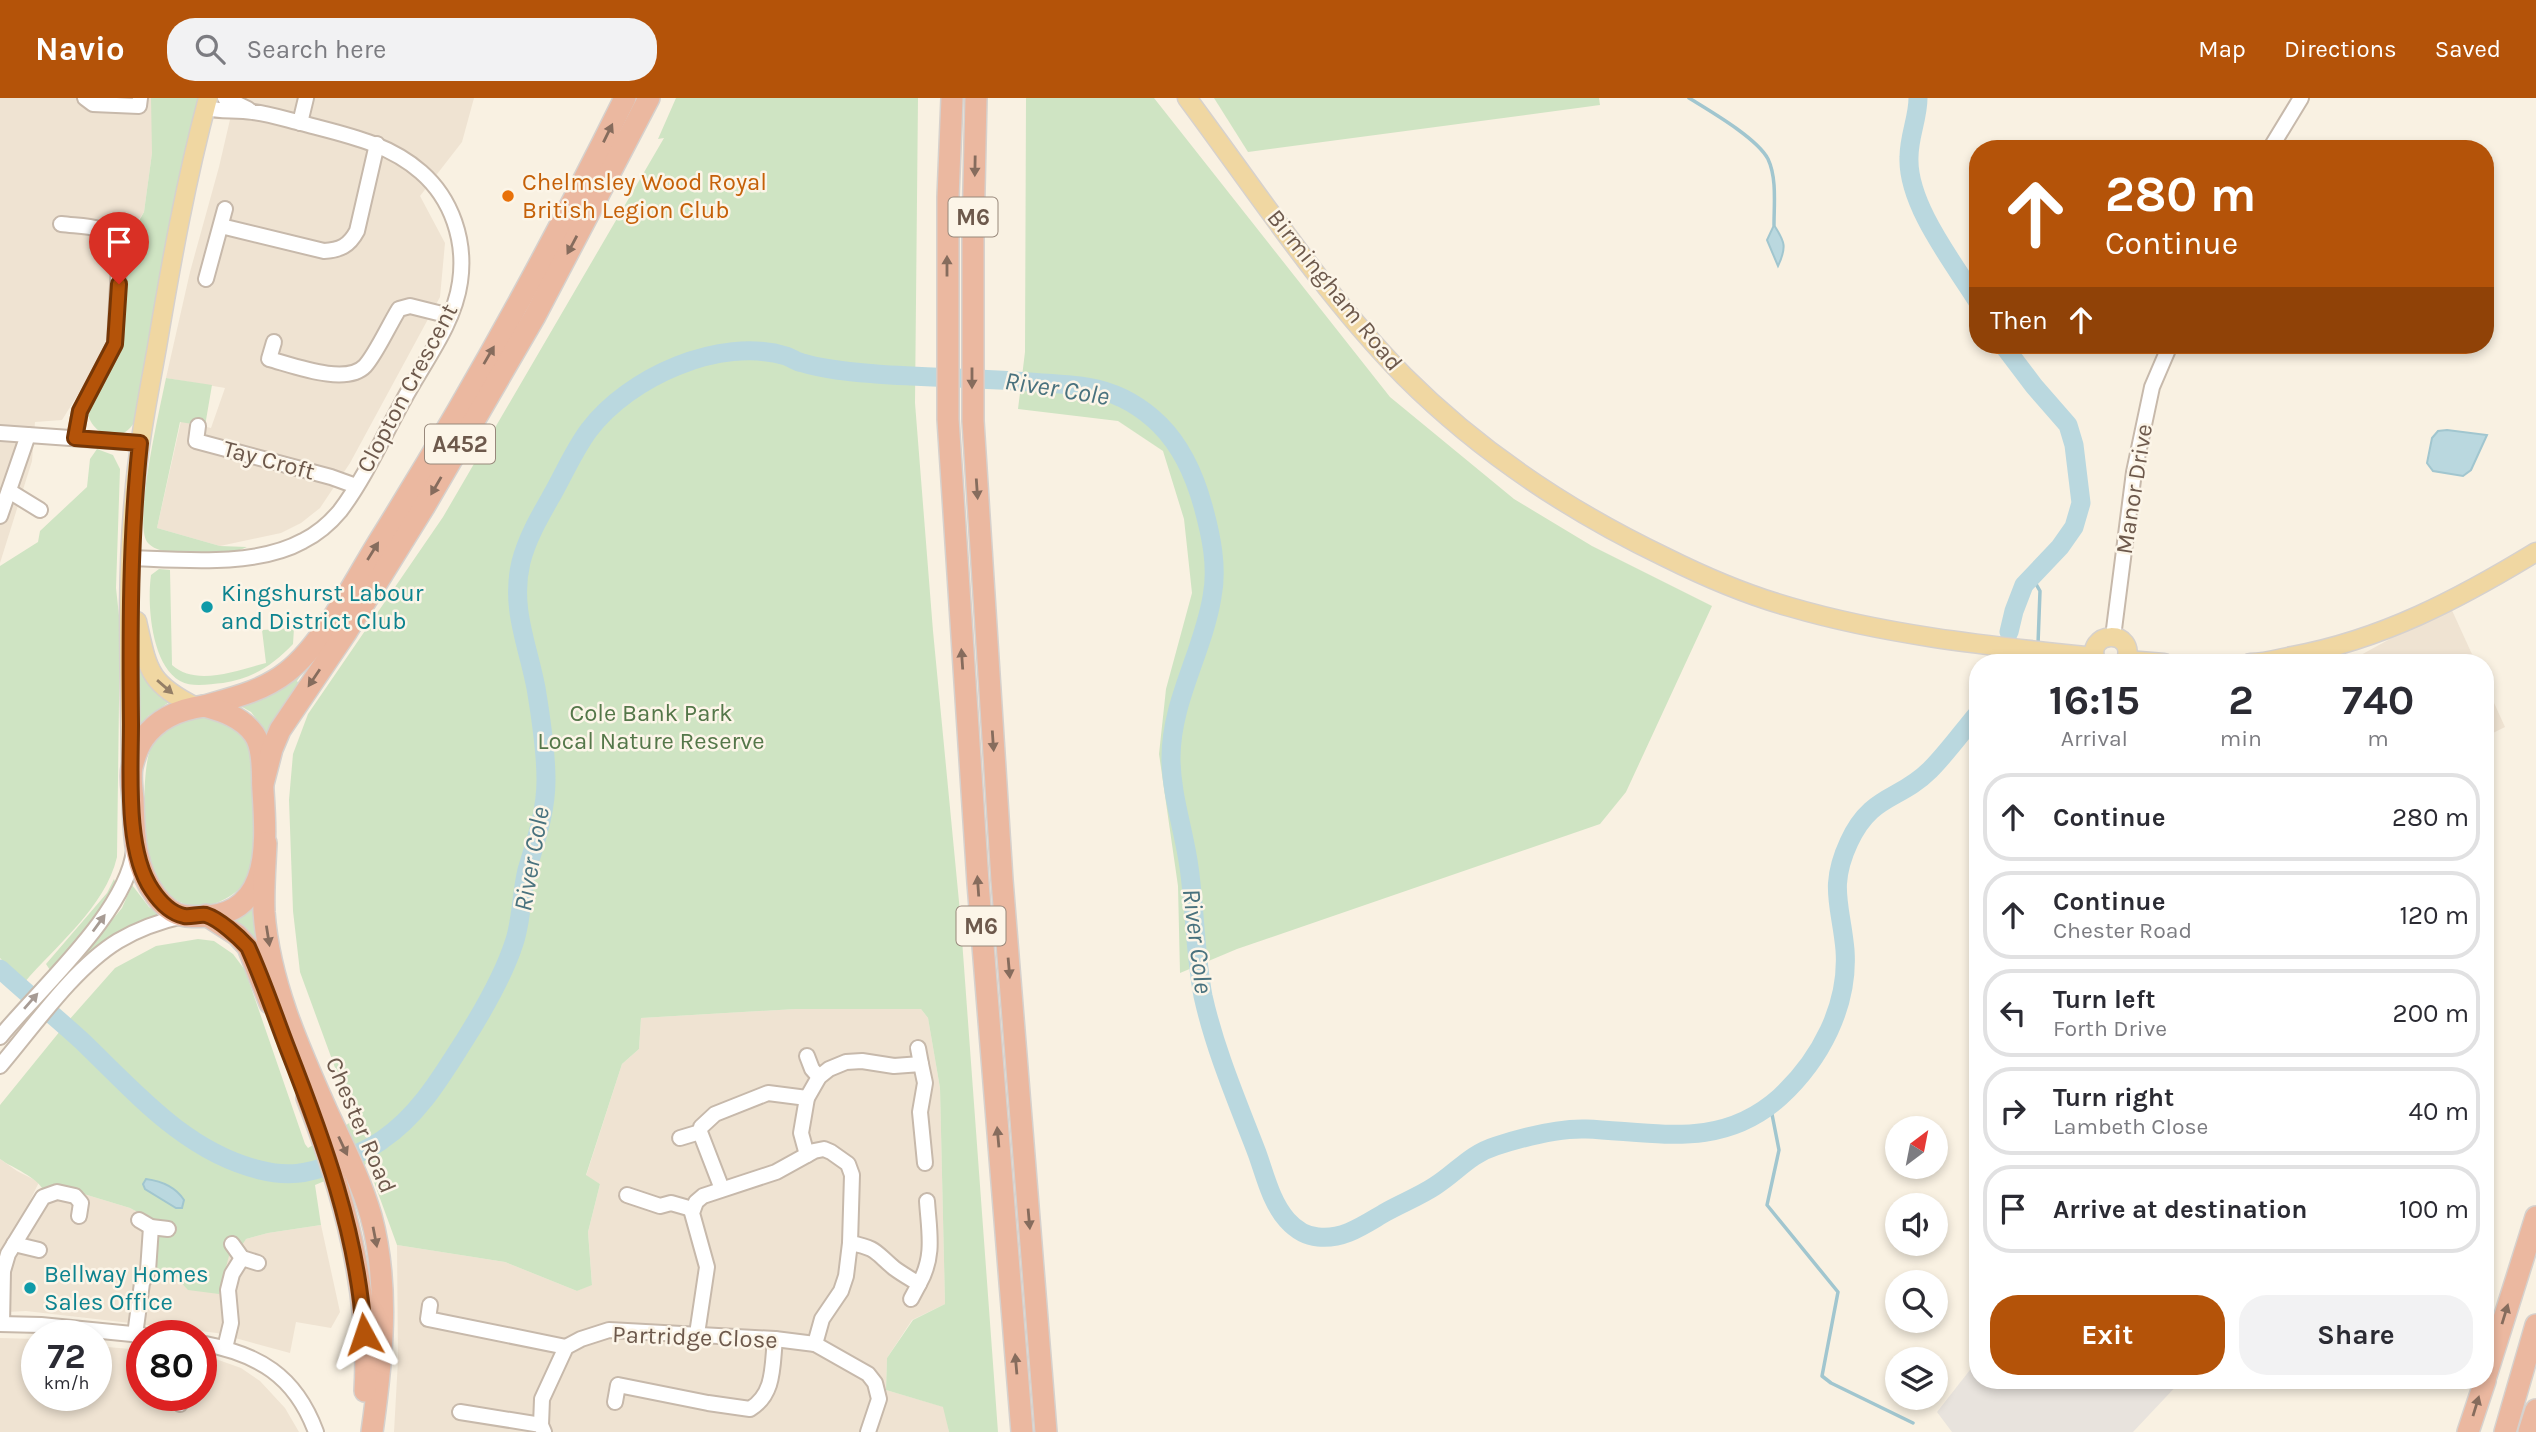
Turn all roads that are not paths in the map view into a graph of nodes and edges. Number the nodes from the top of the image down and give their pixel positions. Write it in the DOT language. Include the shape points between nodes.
graph roads {
  1 [pos="85,98"];
  2 [pos="140,98"];
  3 [pos="225,98"];
  4 [pos="306,98"];
  5 [pos="625,98"];
  6 [pos="649,98"];
  7 [pos="952,98"];
  8 [pos="976,98"];
  9 [pos="1187,98"];
  10 [pos="2301,98"];
  11 [pos="207,103"];
  12 [pos="252,111"];
  13 [pos="300,123"];
  14 [pos="2275,140"];
  15 [pos="377,145"];
  16 [pos="225,209"];
  17 [pos="61,224"];
  18 [pos="221,226"];
  19 [pos="206,279"];
  20 [pos="450,316"];
  21 [pos="274,342"];
  22 [pos="2166,354"];
  23 [pos="198,426"];
  24 [pos="0,433"];
  25 [pos="28,435"];
  26 [pos="75,438"];
  27 [pos="140,443"];
  28 [pos="356,486"];
  29 [pos="9,491"];
  30 [pos="40,510"];
  31 [pos="0,516"];
  32 [pos="2536,552"];
  33 [pos="131,558"];
  34 [pos="129,585"];
  35 [pos="2112,637"];
  36 [pos="2059,654"];
  37 [pos="2096,654"];
  38 [pos="2126,654"];
  39 [pos="2303,654"];
  40 [pos="200,706"];
  41 [pos="131,768"];
  42 [pos="263,784"];
  43 [pos="134,842"];
  44 [pos="266,844"];
  45 [pos="206,915"];
  46 [pos="183,916"];
  47 [pos="3,1032"];
  48 [pos="918,1048"];
  49 [pos="807,1056"];
  50 [pos="920,1064"];
  51 [pos="0,1066"];
  52 [pos="819,1077"];
  53 [pos="807,1098"];
  54 [pos="324,1122"];
  55 [pos="700,1132"];
  56 [pos="680,1138"];
  57 [pos="807,1155"];
  58 [pos="925,1163"];
  59 [pos="722,1189"];
  60 [pos="627,1195"];
  61 [pos="927,1201"];
  62 [pos="692,1209"];
  63 [pos="79,1216"];
  64 [pos="2536,1217"];
  65 [pos="168,1229"];
  66 [pos="850,1243"];
  67 [pos="232,1244"];
  68 [pos="7,1249"];
  69 [pos="39,1251"];
  70 [pos="242,1258"];
  71 [pos="258,1263"];
  72 [pos="919,1284"];
  73 [pos="911,1299"];
  74 [pos="430,1305"];
  75 [pos="139,1320"];
  76 [pos="1,1324"];
  77 [pos="2536,1325"];
  78 [pos="126,1334"];
  79 [pos="697,1334"];
  80 [pos="775,1339"];
  81 [pos="815,1343"];
  82 [pos="217,1346"];
  83 [pos="225,1348"];
  84 [pos="566,1348"];
  85 [pos="2494,1351"];
  86 [pos="2482,1389"];
  87 [pos="615,1402"];
  88 [pos="2536,1409"];
  89 [pos="460,1412"];
  90 [pos="542,1428"];
  91 [pos="316,1432"];
  92 [pos="361,1432"];
  93 [pos="372,1432"];
  94 [pos="868,1432"];
  95 [pos="1022,1432"];
  96 [pos="1046,1432"];
  97 [pos="2468,1432"];
  98 [pos="2505,1432"];
  99 [pos="2529,1432"];
  1 -- 2 [label="street" via="93,104 139,106"];
  3 -- 12 [label="street, Clopton Crescent"];
  4 -- 13 [label="street"];
  40 -- 5 [label="highway, A452, one-way" via="266,686 307,652 328,623 519,304"];
  6 -- 42 [label="highway, A452, one-way" via="535,316 431,495 280,730"];
  95 -- 7 [label="highway, M6, one-way" via="978,883 948,419"];
  8 -- 96 [label="highway, M6, one-way" via="973,421 1002,880"];
  9 -- 36 [label="main road, Birmingham Road" via="1328,288 1405,376 1450,419 1577,511 1743,592 1790,607 1871,627"];
  10 -- 14 [label="street"];
  11 -- 12 [label="street, Clopton Crescent"];
  11 -- 27 [label="main road" via="183,204"];
  12 -- 13 [label="street, Clopton Crescent"];
  13 -- 15 [label="street, Clopton Crescent"];
  15 -- 18 [label="street" via="357,231 345,246 324,251"];
  15 -- 20 [label="street, Clopton Crescent" via="422,173 456,221 460,283"];
  16 -- 18 [label="street"];
  17 -- 26 [label="street" via="111,233 120,245 115,344 80,411"];
  18 -- 19 [label="street"];
  20 -- 21 [label="street" via="410,306 399,309 364,368 348,375 269,359"];
  20 -- 28 [label="street, Clopton Crescent"];
  22 -- 35 [label="street, Manor Drive" via="2152,387 2134,472"];
  23 -- 28 [label="street, Tay Croft" via="196,441"];
  24 -- 25 [label="street"];
  25 -- 26 [label="street"];
  25 -- 29 [label="street"];
  26 -- 27 [label="street"];
  27 -- 33 [label="main road"];
  28 -- 33 [label="street, Clopton Crescent" via="330,522 285,549 238,558"];
  29 -- 30 [label="street"];
  29 -- 31 [label="street"];
  32 -- 39 [label="main road" via="2482,585 2379,634"];
  33 -- 34 [label="main road"];
  34 -- 40 [label="main road, one-way" via="150,672 173,695"];
  34 -- 41 [label="main road"];
  35 -- 37 [label="main road" via="2098,643"];
  35 -- 38 [label="main road" via="2123,641"];
  40 -- 41 [label="highway, A452" via="174,713 157,725 144,738"];
  40 -- 42 [label="highway, A452" via="236,718 256,737"];
  41 -- 43 [label="highway, A452"];
  42 -- 44 [label="highway, A452"];
  43 -- 46 [label="highway, A452" via="144,878 164,906"];
  47 -- 43 [label="street, one-way" via="100,923 132,864"];
  44 -- 45 [label="highway, A452" via="258,878 246,900 223,913"];
  44 -- 54 [label="highway, Chester Road / A452, one-way" via="265,915 276,982"];
  45 -- 46 [label="highway, A452"];
  45 -- 54 [label="highway, Chester Road / A452" via="248,947"];
  46 -- 51 [label="street" via="164,920 97,955"];
  48 -- 50 [label="street"];
  49 -- 52 [label="street"];
  50 -- 52 [label="street" via="846,1062"];
  50 -- 58 [label="street" via="925,1083 920,1112"];
  52 -- 53 [label="street"];
  53 -- 55 [label="street" via="768,1093 715,1114"];
  53 -- 57 [label="street" via="801,1133"];
  54 -- 92 [label="highway, Chester Road / A452" via="355,1252 363,1315 366,1373"];
  54 -- 93 [label="highway, Chester Road / A452, one-way" via="356,1172 375,1234 382,1289"];
  55 -- 56 [label="street"];
  55 -- 59 [label="street"];
  57 -- 59 [label="street" via="776,1172"];
  57 -- 66 [label="street" via="824,1149 849,1164"];
  59 -- 62 [label="street" via="704,1196"];
  60 -- 62 [label="street" via="660,1206 671,1203"];
  61 -- 72 [label="street" via="929,1267"];
  62 -- 79 [label="street" via="707,1267"];
  63 -- 68 [label="street" via="81,1203 75,1196 57,1192 43,1197"];
  85 -- 64 [label="highway, one-way"];
  65 -- 75 [label="street" via="145,1224 148,1271 142,1283"];
  66 -- 72 [label="street" via="877,1251"];
  66 -- 81 [label="street" via="841,1291 822,1318"];
  67 -- 70 [label="street"];
  68 -- 69 [label="street"];
  68 -- 76 [label="street"];
  70 -- 71 [label="street"];
  70 -- 83 [label="street" via="228,1290 231,1323"];
  72 -- 73 [label="street"];
  74 -- 84 [label="street" via="428,1319"];
  76 -- 78 [label="street"];
  77 -- 98 [label="highway"];
  79 -- 80 [label="street, Partridge Close"];
  79 -- 84 [label="street, Partridge Close" via="609,1330"];
  80 -- 81 [label="street, Partridge Close"];
  80 -- 87 [label="street" via="769,1391 750,1409 618,1385"];
  81 -- 94 [label="street, Partridge Close" via="868,1374 875,1383 879,1399"];
  82 -- 83 [label="street"];
  83 -- 91 [label="street" via="264,1363 279,1375 302,1402"];
  84 -- 90 [label="street" via="542,1399"];
  97 -- 86 [label="highway, one-way"];
  88 -- 99 [label="highway"];
  89 -- 90 [label="street"];
}
